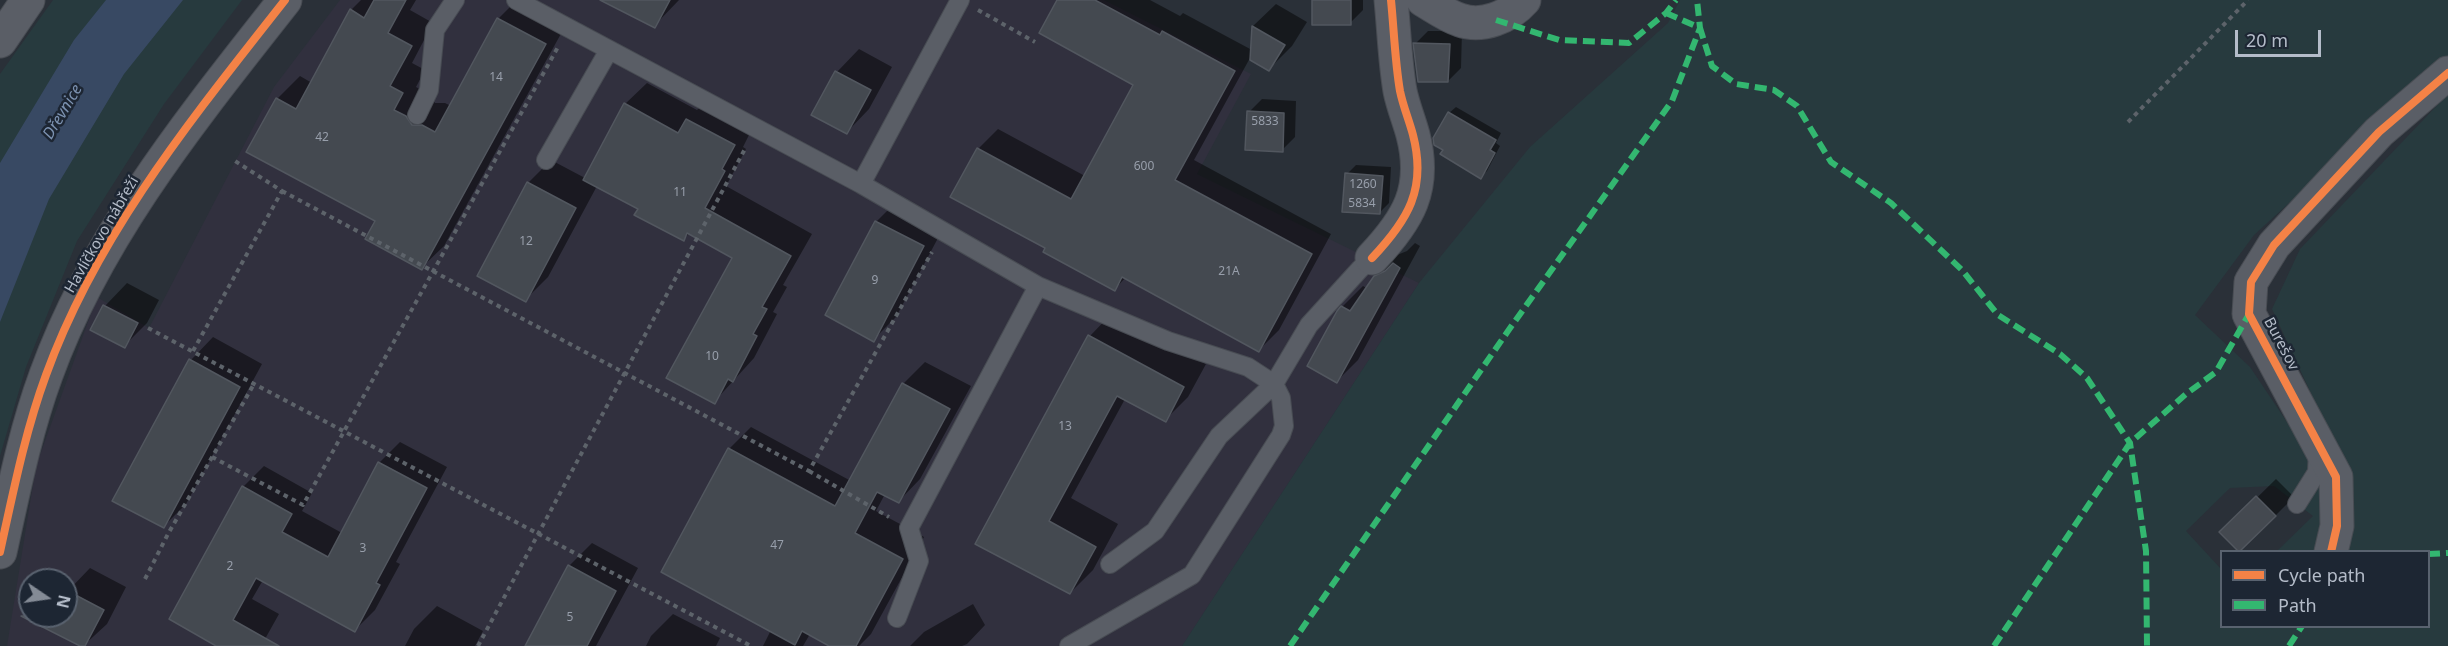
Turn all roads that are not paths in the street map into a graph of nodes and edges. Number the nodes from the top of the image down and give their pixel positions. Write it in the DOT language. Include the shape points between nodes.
graph roads {
  1 [pos="28,0"];
  2 [pos="285,0"];
  3 [pos="455,0"];
  4 [pos="516,0"];
  5 [pos="960,0"];
  6 [pos="1391,0"];
  7 [pos="1423,0"];
  8 [pos="1524,0"];
  9 [pos="0,41"];
  10 [pos="609,50"];
  11 [pos="2448,73"];
  12 [pos="417,115"];
  13 [pos="546,160"];
  14 [pos="861,184"];
  15 [pos="1372,258"];
  16 [pos="1038,286"];
  17 [pos="1274,384"];
  18 [pos="2319,444"];
  19 [pos="2297,504"];
  20 [pos="2331,550"];
  21 [pos="0,552"];
  22 [pos="1110,564"];
  23 [pos="897,618"];
  24 [pos="1070,646"];
  1 -- 9 [label="street"];
  2 -- 21 [label="street, Havlíčkovo nábřeží" via="141,190 83,289 46,375 19,465"];
  3 -- 12 [label="lane" via="435,30 429,90"];
  4 -- 10 [label="lane"];
  5 -- 14 [label="lane"];
  6 -- 15 [label="street" via="1400,90 1413,134 1417,187 1407,214"];
  7 -- 8 [label="street" via="1457,20 1478,22 1496,20"];
  10 -- 13 [label="lane"];
  10 -- 14 [label="lane"];
  11 -- 18 [label="street, Burešov" via="2379,132 2274,246 2251,282 2249,314"];
  14 -- 16 [label="lane"];
  15 -- 17 [label="lane" via="1310,325"];
  16 -- 17 [label="lane" via="1168,341 1248,367"];
  16 -- 23 [label="lane" via="909,528 919,561"];
  17 -- 22 [label="lane" via="1219,436 1155,531"];
  17 -- 24 [label="lane" via="1284,414 1281,435 1192,575"];
  18 -- 19 [label="lane" via="2317,472"];
  18 -- 20 [label="street, Burešov" via="2336,477 2337,526"];
}
